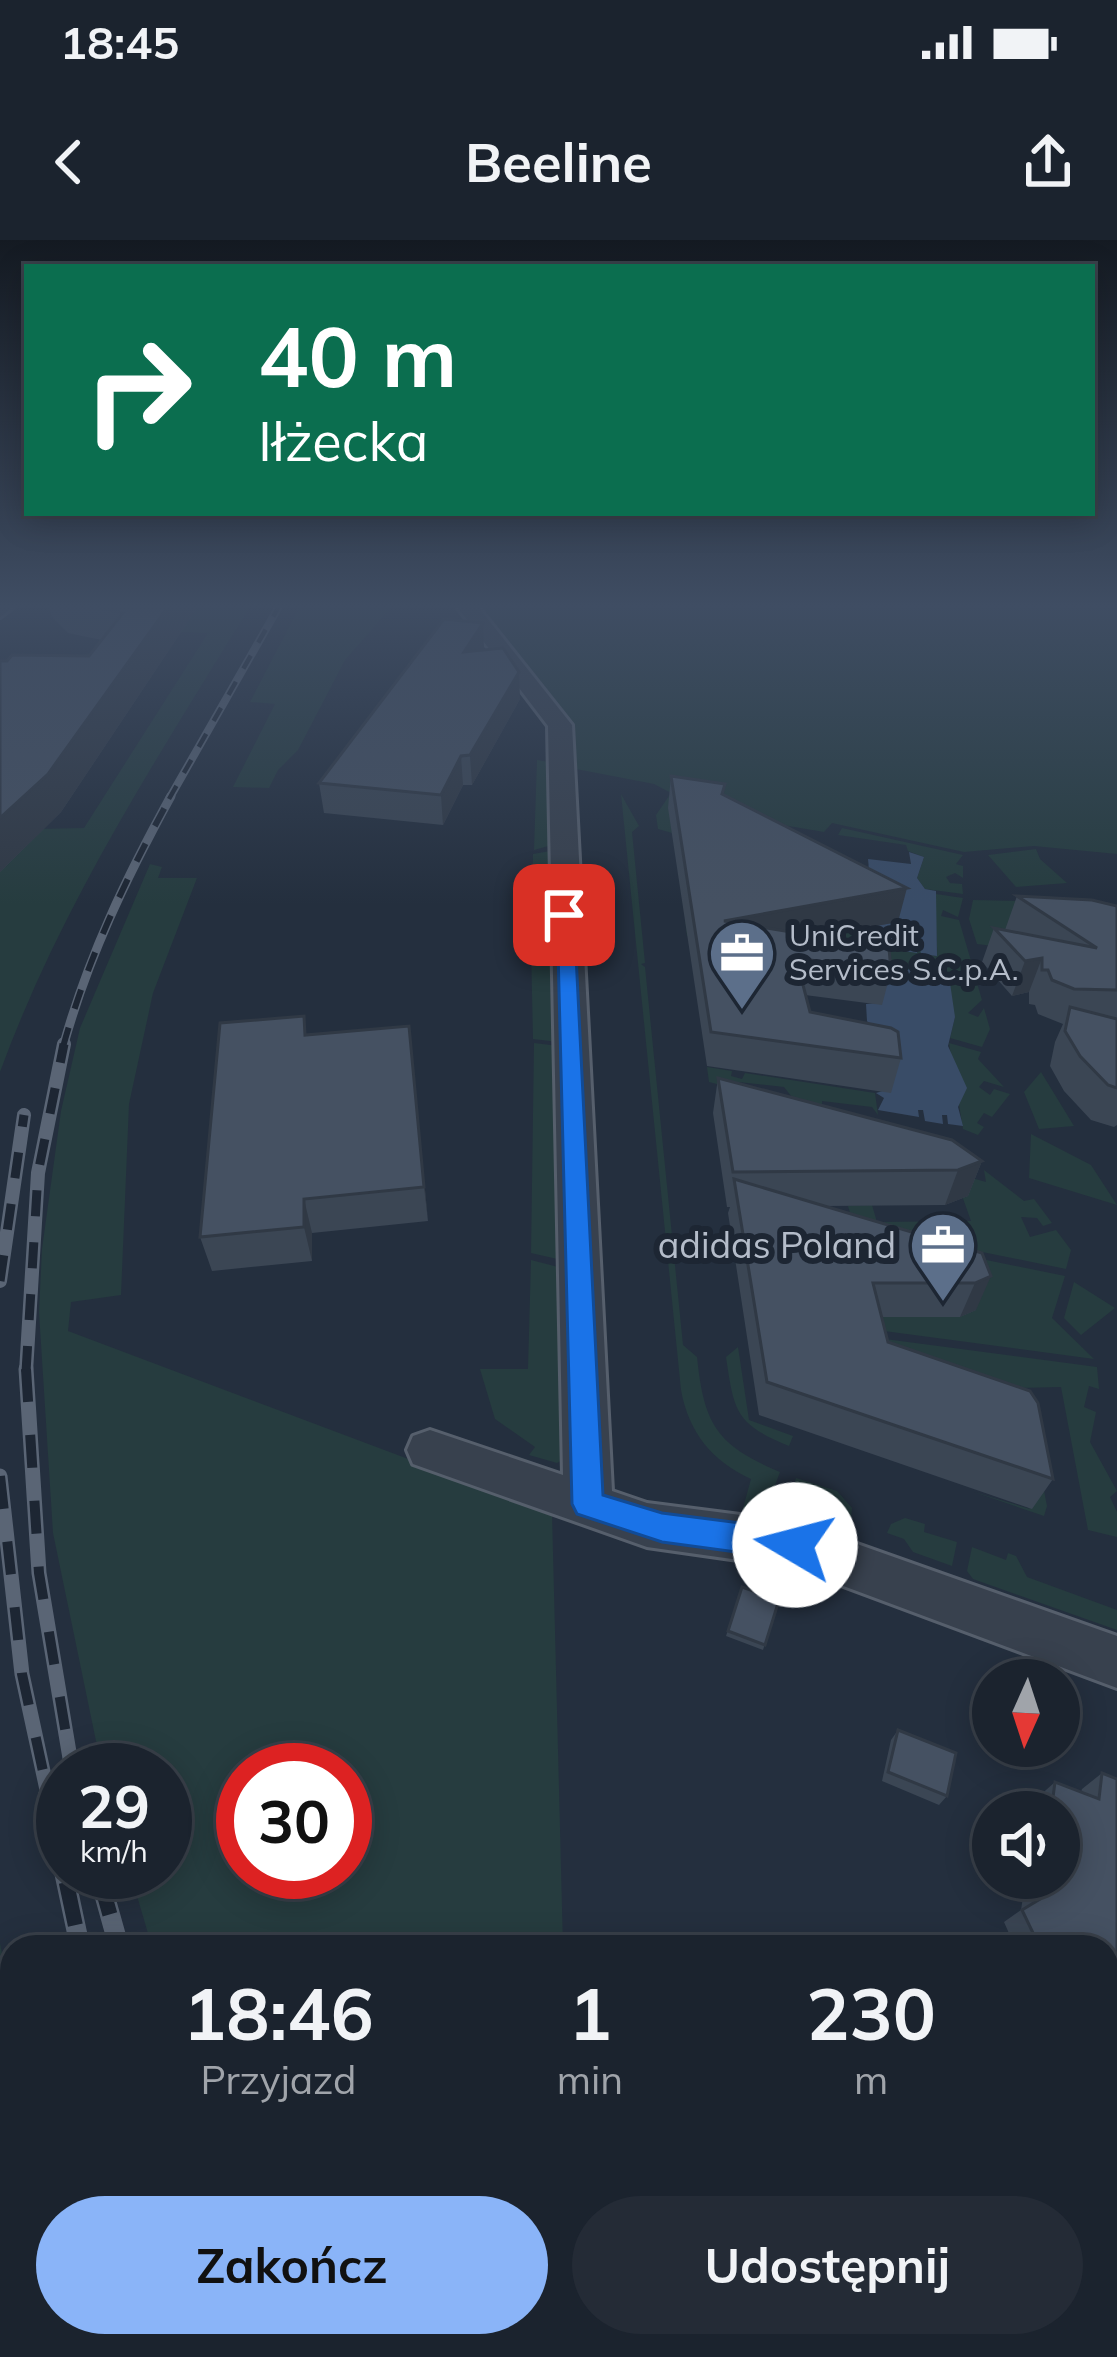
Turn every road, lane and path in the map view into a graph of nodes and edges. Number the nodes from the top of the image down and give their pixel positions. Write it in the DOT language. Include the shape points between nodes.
graph roads {
  1 [pos="546,707"];
  2 [pos="430,1450"];
  3 [pos="588,1504"];
  4 [pos="1117,1663"];
  1 -- 3 [label="street" via="560,725"];
  2 -- 3 [label="street"];
  3 -- 4 [label="street" via="662,1528 795,1545"];
}
